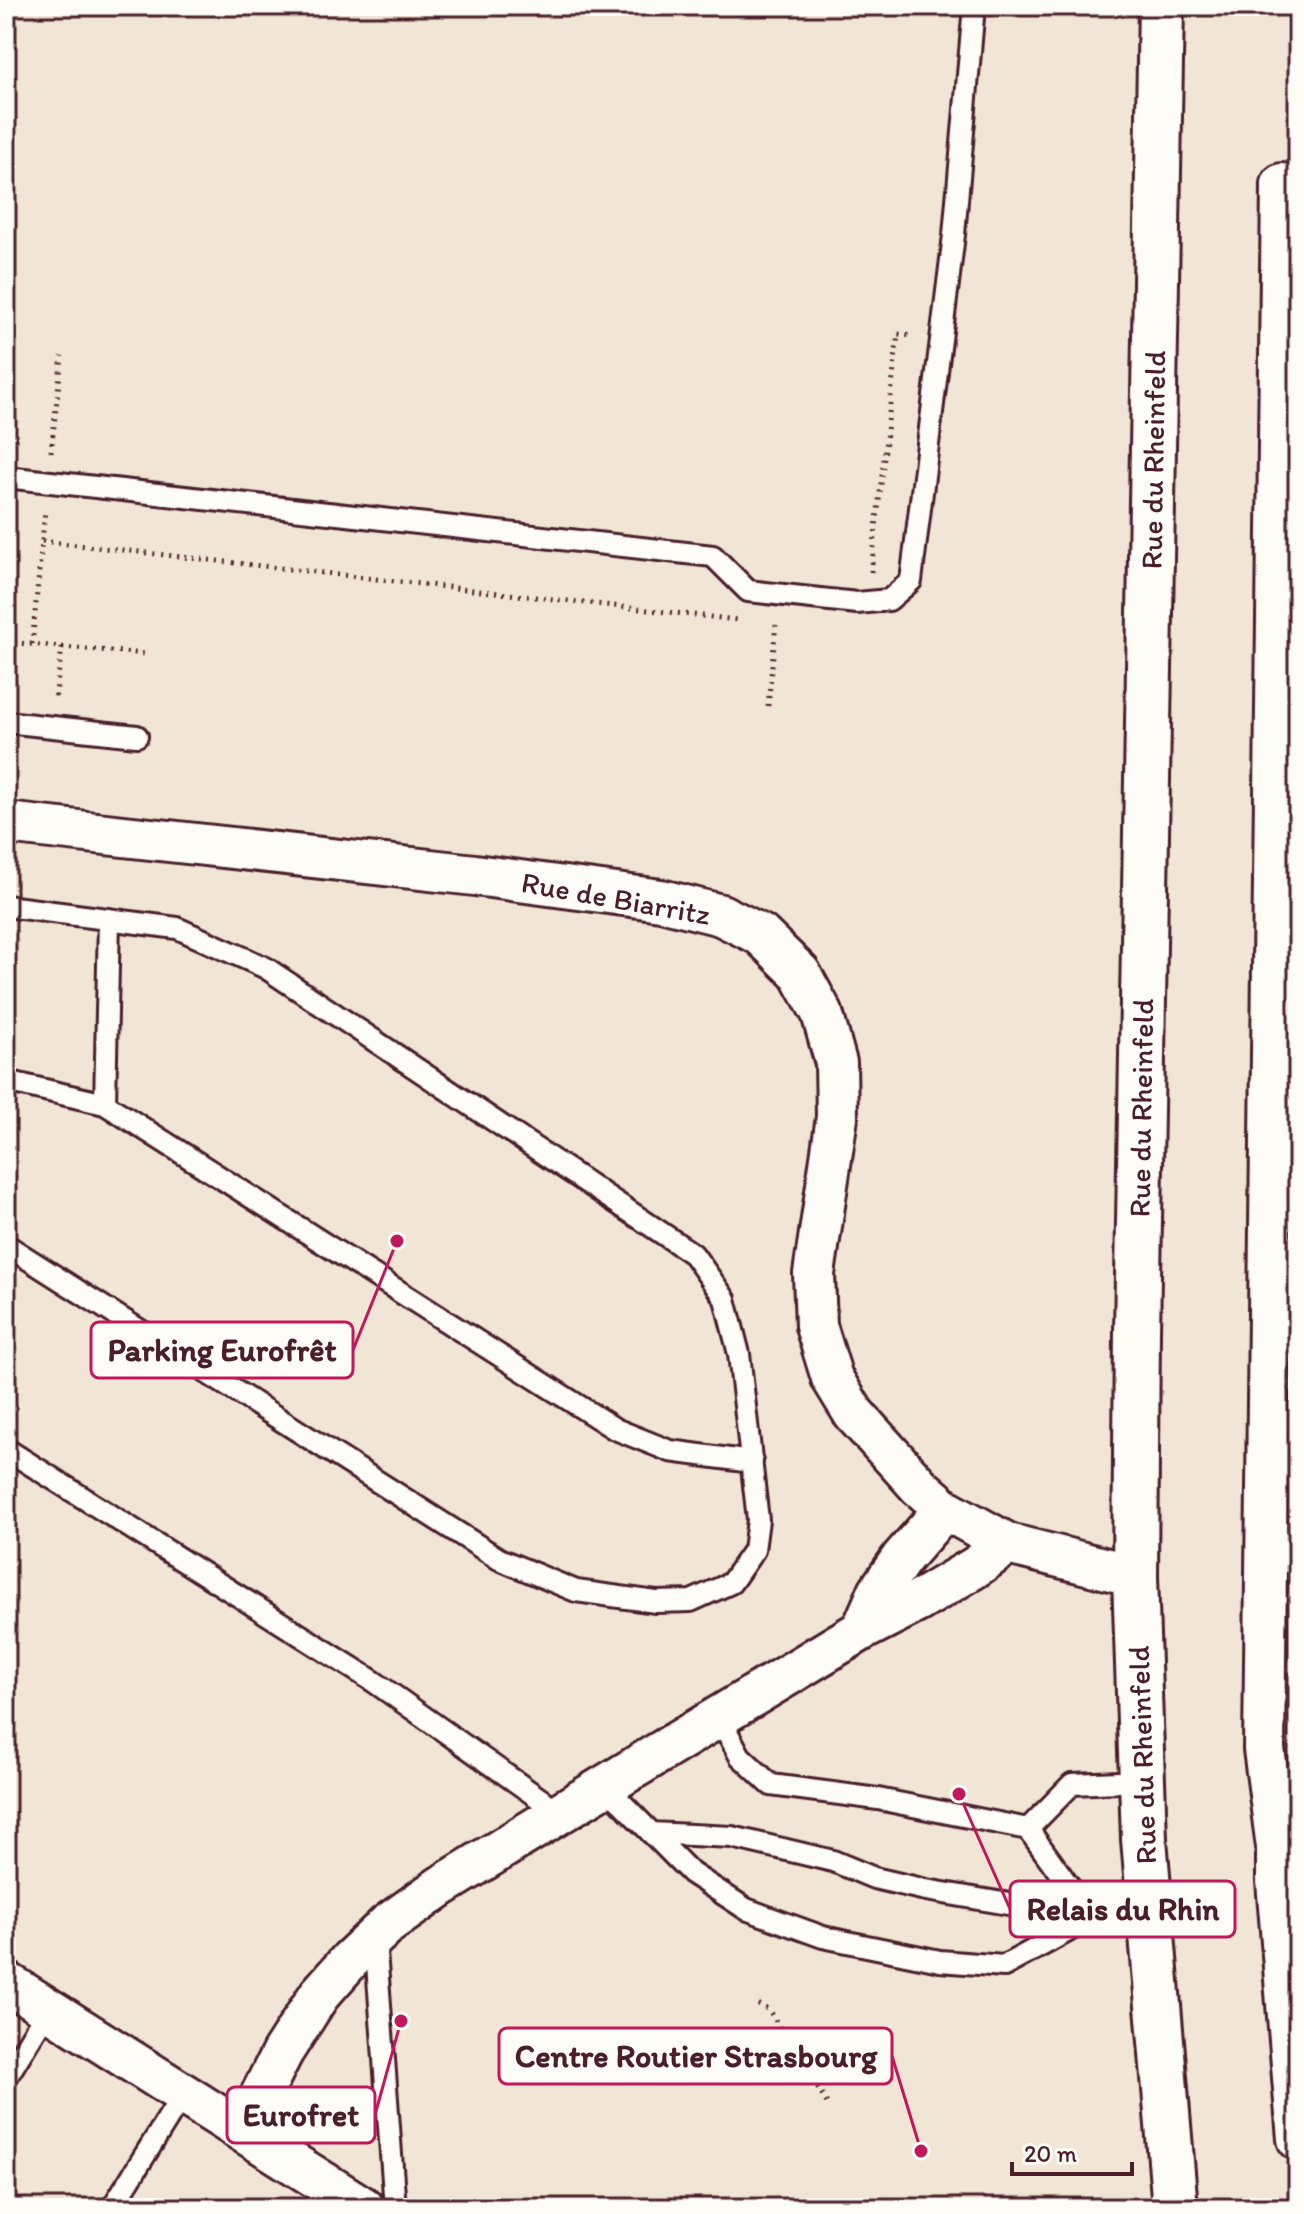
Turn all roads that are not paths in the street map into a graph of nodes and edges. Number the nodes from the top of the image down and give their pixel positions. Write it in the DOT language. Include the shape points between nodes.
graph roads {
  1 [pos="974,6"];
  2 [pos="1161,6"];
  3 [pos="1282,184"];
  4 [pos="6,477"];
  5 [pos="6,722"];
  6 [pos="137,736"];
  7 [pos="6,823"];
  8 [pos="6,906"];
  9 [pos="109,919"];
  10 [pos="6,1081"];
  11 [pos="105,1104"];
  12 [pos="6,1245"];
  13 [pos="6,1449"];
  14 [pos="752,1462"];
  15 [pos="945,1509"];
  16 [pos="1008,1544"];
  17 [pos="1135,1576"];
  18 [pos="862,1630"];
  19 [pos="719,1717"];
  20 [pos="1142,1781"];
  21 [pos="605,1786"];
  22 [pos="560,1813"];
  23 [pos="1028,1829"];
  24 [pos="651,1833"];
  25 [pos="1288,1847"];
  26 [pos="1092,1918"];
  27 [pos="1151,1921"];
  28 [pos="375,1937"];
  29 [pos="6,1982"];
  30 [pos="48,2009"];
  31 [pos="6,2078"];
  32 [pos="183,2094"];
  33 [pos="243,2131"];
  34 [pos="1298,2139"];
  35 [pos="112,2208"];
  36 [pos="364,2208"];
  37 [pos="395,2208"];
  38 [pos="1175,2208"];
  1 -- 4 [label="lane" via="954,235 911,581 889,600 857,603 748,591 713,556"];
  2 -- 17 [label="street, Rue du Rheinfeld"];
  3 -- 25 [label="street" via="1264,1749"];
  5 -- 6 [label="lane"];
  7 -- 15 [label="street, Rue de Biarritz" via="661,900 721,915 761,935 800,973 822,1013 836,1063 837,1117 814,1274 816,1326 832,1378 854,1414"];
  8 -- 9 [label="lane"];
  9 -- 11 [label="lane"];
  9 -- 14 [label="lane" via="177,928 266,968 693,1254 725,1299 739,1354"];
  10 -- 11 [label="lane"];
  11 -- 14 [label="lane" via="615,1429 670,1451"];
  12 -- 14 [label="lane" via="499,1559 576,1591 656,1602 691,1601 731,1583 754,1550 758,1520"];
  13 -- 22 [label="lane" via="373,1681"];
  15 -- 16 [label="street, Rue de Biarritz"];
  15 -- 18 [label="street" via="879,1591"];
  16 -- 17 [label="street, Rue de Biarritz"];
  16 -- 18 [label="street"];
  17 -- 20 [label="street, Rue du Rheinfeld"];
  18 -- 19 [label="street"];
  19 -- 21 [label="street"];
  19 -- 23 [label="lane" via="740,1756 771,1785 878,1799"];
  20 -- 23 [label="lane" via="1072,1784"];
  20 -- 27 [label="street, Rue du Rheinfeld"];
  21 -- 22 [label="street"];
  21 -- 24 [label="lane"];
  22 -- 28 [label="street" via="440,1887"];
  23 -- 26 [label="lane"];
  24 -- 26 [label="lane" via="732,1837 926,1890"];
  24 -- 26 [label="lane" via="691,1873 746,1909 823,1937 940,1961 1004,1966"];
  25 -- 34 [label="street" via="1277,1881"];
  26 -- 27 [label="lane"];
  27 -- 38 [label="street, Rue du Rheinfeld"];
  28 -- 33 [label="street" via="319,1995 282,2053"];
  28 -- 37 [label="lane"];
  29 -- 30 [label="street"];
  30 -- 31 [label="lane"];
  30 -- 32 [label="street"];
  32 -- 33 [label="street"];
  32 -- 35 [label="lane"];
  33 -- 36 [label="street"];
}
